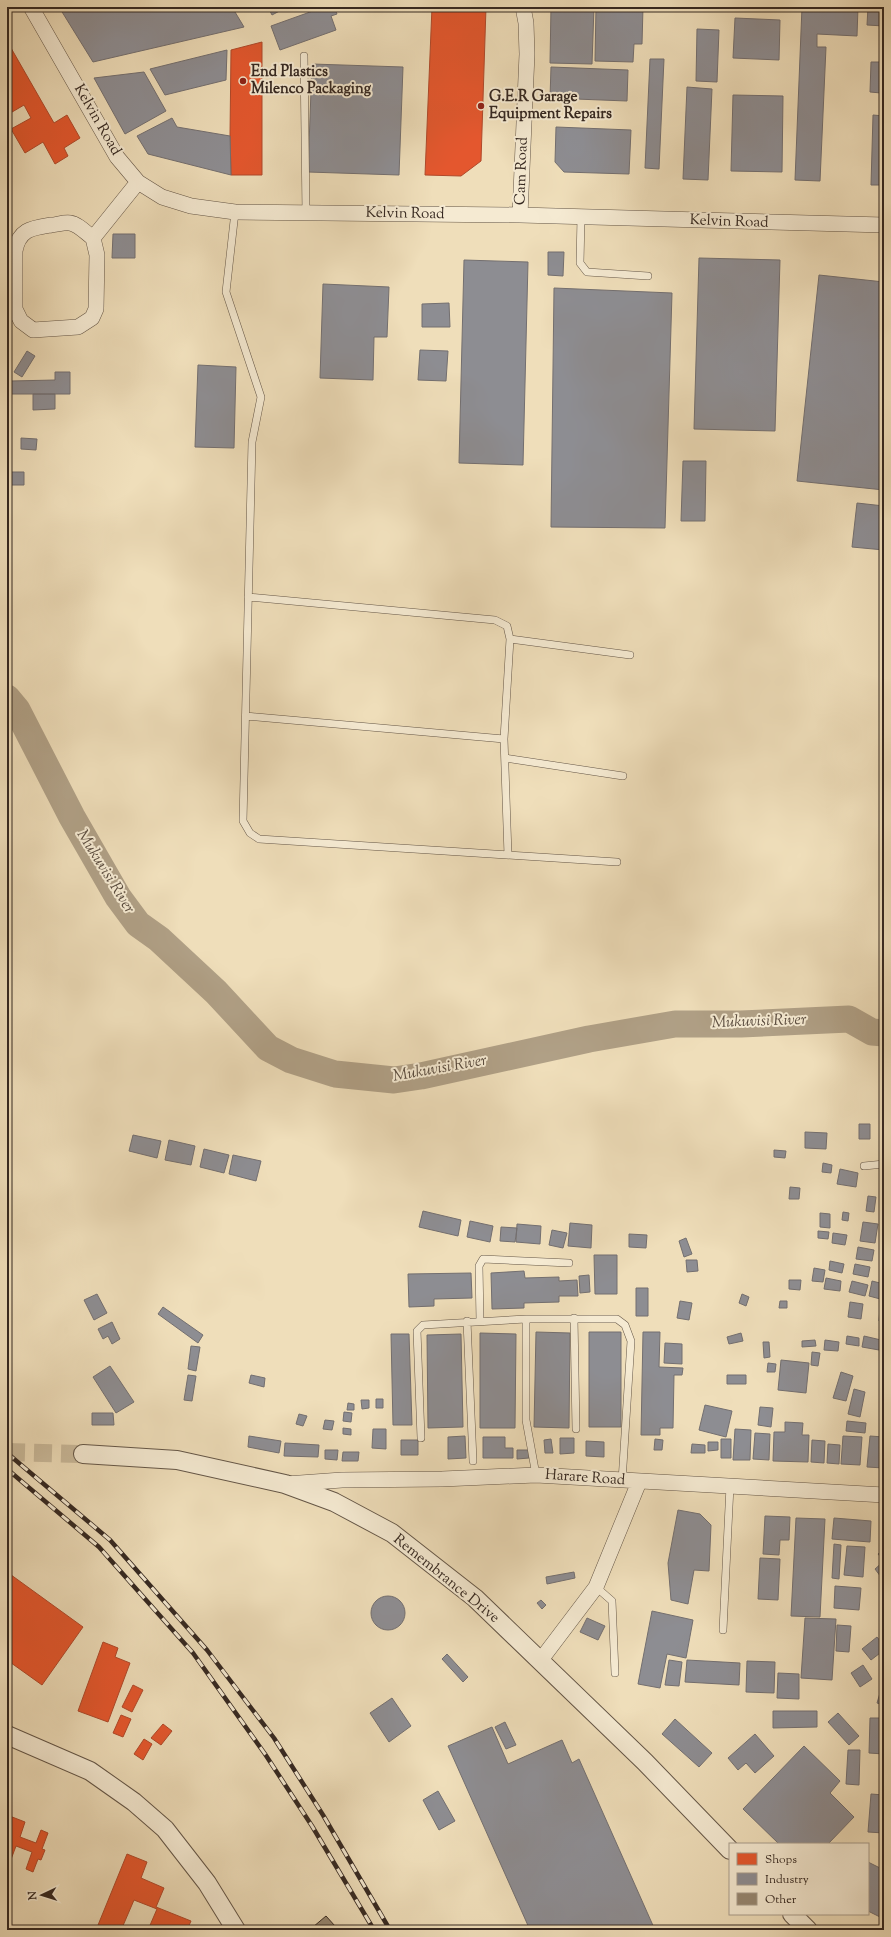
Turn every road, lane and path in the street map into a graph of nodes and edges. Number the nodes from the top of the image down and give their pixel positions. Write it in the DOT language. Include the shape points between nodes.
graph roads {
  1 [pos="31,7"];
  2 [pos="523,7"];
  3 [pos="304,56"];
  4 [pos="138,182"];
  5 [pos="235,212"];
  6 [pos="306,213"];
  7 [pos="520,215"];
  8 [pos="581,217"];
  9 [pos="884,226"];
  10 [pos="93,238"];
  11 [pos="648,276"];
  12 [pos="248,597"];
  13 [pos="510,639"];
  14 [pos="630,655"];
  15 [pos="246,716"];
  16 [pos="504,740"];
  17 [pos="505,758"];
  18 [pos="623,776"];
  19 [pos="508,855"];
  20 [pos="617,862"];
  21 [pos="884,1164"];
  22 [pos="864,1166"];
  23 [pos="569,1263"];
  24 [pos="574,1318"];
  25 [pos="526,1319"];
  26 [pos="480,1321"];
  27 [pos="467,1322"];
  28 [pos="576,1429"];
  29 [pos="421,1438"];
  30 [pos="83,1454"];
  31 [pos="473,1461"];
  32 [pos="536,1475"];
  33 [pos="622,1481"];
  34 [pos="639,1482"];
  35 [pos="285,1484"];
  36 [pos="730,1486"];
  37 [pos="884,1495"];
  38 [pos="596,1587"];
  39 [pos="723,1630"];
  40 [pos="540,1661"];
  41 [pos="615,1673"];
  42 [pos="7,1735"];
  43 [pos="729,1849"];
  44 [pos="793,1915"];
  45 [pos="236,1930"];
  46 [pos="808,1930"];
  1 -- 4 [label="street, Kelvin Road" via="117,157"];
  2 -- 7 [label="street, Cam Road" via="527,54"];
  3 -- 6 [label="lane"];
  4 -- 5 [label="street, Kelvin Road" via="162,197 191,206"];
  4 -- 10 [label="street"];
  5 -- 6 [label="street, Kelvin Road"];
  5 -- 12 [label="lane" via="226,292 262,397 252,442"];
  6 -- 7 [label="street, Kelvin Road"];
  7 -- 8 [label="street, Kelvin Road"];
  8 -- 9 [label="street, Kelvin Road"];
  8 -- 11 [label="lane" via="580,263 587,272"];
  10 -- 10 [label="street" via="70,223 29,229 21,236 14,251 15,309 26,326 33,330 78,327 92,318 96,309 97,255"];
  12 -- 13 [label="lane" via="496,620 507,626"];
  12 -- 15 [label="lane"];
  13 -- 14 [label="lane"];
  13 -- 16 [label="lane"];
  15 -- 16 [label="lane"];
  15 -- 19 [label="lane" via="243,821 250,833 260,839"];
  16 -- 17 [label="lane"];
  17 -- 18 [label="lane"];
  17 -- 19 [label="lane"];
  19 -- 20 [label="lane"];
  21 -- 22 [label="lane"];
  23 -- 26 [label="lane" via="483,1259 479,1266"];
  24 -- 25 [label="lane"];
  24 -- 28 [label="lane"];
  24 -- 33 [label="lane" via="617,1319 625,1325 631,1341"];
  25 -- 26 [label="lane"];
  25 -- 32 [label="lane" via="526,1420"];
  26 -- 27 [label="lane"];
  27 -- 29 [label="lane" via="423,1325 417,1331"];
  27 -- 31 [label="lane"];
  30 -- 35 [label="street, Remembrance Drive" via="177,1460"];
  32 -- 33 [label="street, Harare Road"];
  32 -- 35 [label="street, Harare Road"];
  33 -- 34 [label="street, Harare Road"];
  34 -- 36 [label="street, Harare Road"];
  34 -- 38 [label="street"];
  35 -- 40 [label="street, Remembrance Drive" via="334,1502 392,1533 474,1598"];
  36 -- 37 [label="street, Harare Road"];
  36 -- 39 [label="lane"];
  38 -- 40 [label="street"];
  38 -- 41 [label="lane" via="612,1601"];
  40 -- 43 [label="street, Remembrance Drive" via="646,1762"];
  42 -- 45 [label="street" via="90,1771 134,1802 165,1829 207,1883"];
  44 -- 46 [label="street"];
}
